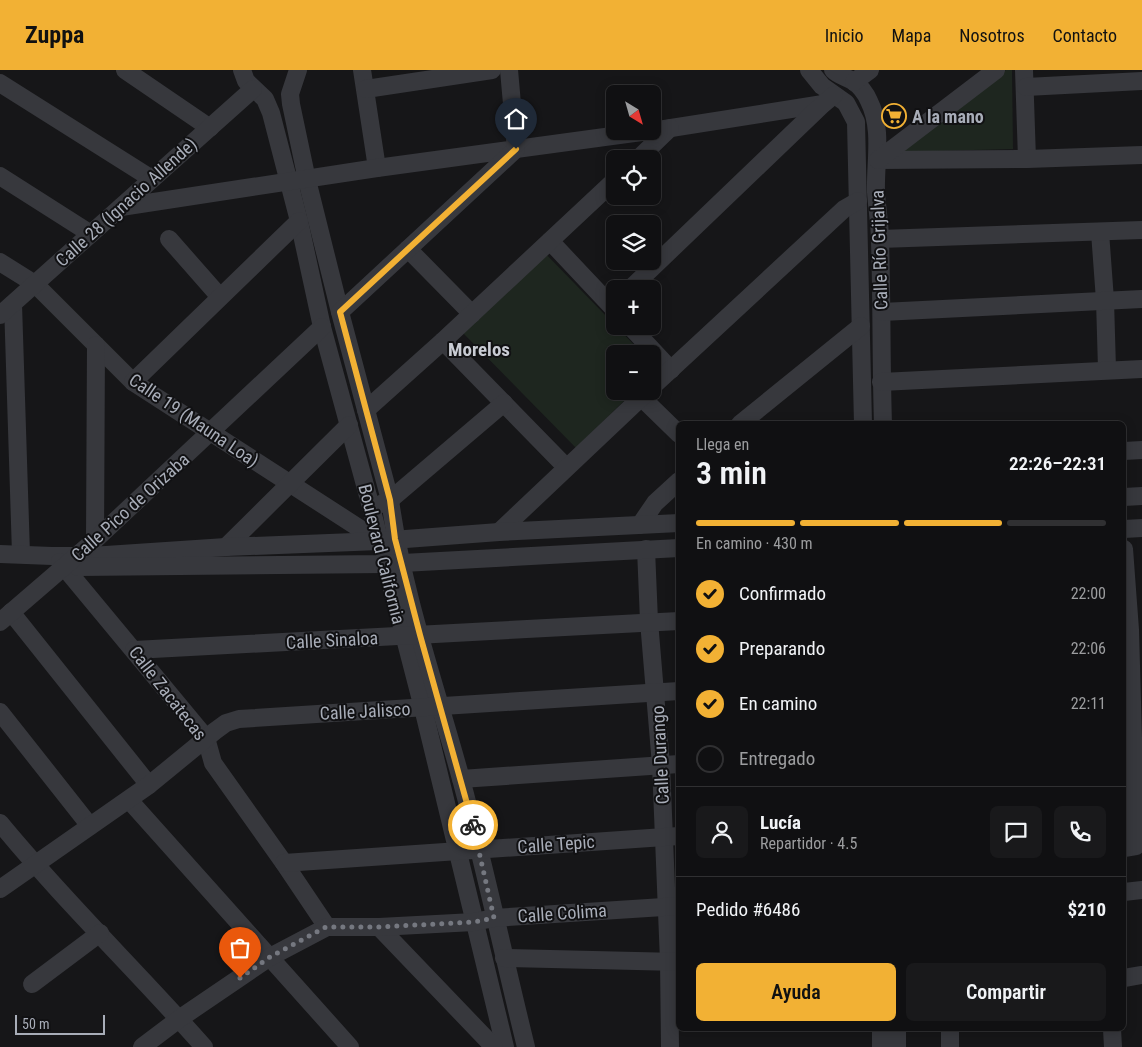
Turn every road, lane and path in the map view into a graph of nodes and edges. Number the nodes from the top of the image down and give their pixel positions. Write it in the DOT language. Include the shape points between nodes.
graph roads {
  1 [pos="125,70"];
  2 [pos="242,70"];
  3 [pos="298,70"];
  4 [pos="362,70"];
  5 [pos="492,70"];
  6 [pos="509,70"];
  7 [pos="809,70"];
  8 [pos="833,70"];
  9 [pos="870,70"];
  10 [pos="996,70"];
  11 [pos="1025,79"];
  12 [pos="1142,81"];
  13 [pos="854,82"];
  14 [pos="0,83"];
  15 [pos="366,89"];
  16 [pos="259,94"];
  17 [pos="290,94"];
  18 [pos="828,100"];
  19 [pos="869,100"];
  20 [pos="852,113"];
  21 [pos="210,128"];
  22 [pos="670,128"];
  23 [pos="661,129"];
  24 [pos="606,137"];
  25 [pos="516,149"];
  26 [pos="647,150"];
  27 [pos="1142,155"];
  28 [pos="1027,159"];
  29 [pos="878,160"];
  30 [pos="377,168"];
  31 [pos="0,176"];
  32 [pos="152,179"];
  33 [pos="307,179"];
  34 [pos="289,182"];
  35 [pos="606,188"];
  36 [pos="858,201"];
  37 [pos="121,207"];
  38 [pos="299,221"];
  39 [pos="1142,230"];
  40 [pos="1100,232"];
  41 [pos="91,234"];
  42 [pos="880,239"];
  43 [pos="169,240"];
  44 [pos="550,241"];
  45 [pos="408,249"];
  46 [pos="0,262"];
  47 [pos="639,280"];
  48 [pos="35,284"];
  49 [pos="220,297"];
  50 [pos="606,298"];
  51 [pos="1142,299"];
  52 [pos="1105,300"];
  53 [pos="6,310"];
  54 [pos="340,312"];
  55 [pos="882,312"];
  56 [pos="472,314"];
  57 [pos="861,326"];
  58 [pos="322,327"];
  59 [pos="638,335"];
  60 [pos="443,341"];
  61 [pos="96,345"];
  62 [pos="1142,369"];
  63 [pos="671,370"];
  64 [pos="1107,370"];
  65 [pos="661,379"];
  66 [pos="133,382"];
  67 [pos="881,382"];
  68 [pos="638,400"];
  69 [pos="653,400"];
  70 [pos="504,403"];
  71 [pos="366,410"];
  72 [pos="749,421"];
  73 [pos="864,421"];
  74 [pos="882,421"];
  75 [pos="349,425"];
  76 [pos="676,430"];
  77 [pos="211,432"];
  78 [pos="1142,450"];
  79 [pos="1126,451"];
  80 [pos="566,467"];
  81 [pos="289,482"];
  82 [pos="676,484"];
  83 [pos="1142,496"];
  84 [pos="1126,497"];
  85 [pos="390,500"];
  86 [pos="371,508"];
  87 [pos="676,523"];
  88 [pos="640,525"];
  89 [pos="1142,528"];
  90 [pos="1126,529"];
  91 [pos="499,532"];
  92 [pos="95,540"];
  93 [pos="387,540"];
  94 [pos="226,547"];
  95 [pos="676,548"];
  96 [pos="646,549"];
  97 [pos="0,554"];
  98 [pos="21,554"];
  99 [pos="65,559"];
  100 [pos="393,564"];
  101 [pos="1126,569"];
  102 [pos="6,617"];
  103 [pos="676,621"];
  104 [pos="649,622"];
  105 [pos="1132,630"];
  106 [pos="411,635"];
  107 [pos="134,650"];
  108 [pos="676,691"];
  109 [pos="656,692"];
  110 [pos="431,707"];
  111 [pos="0,712"];
  112 [pos="1132,732"];
  113 [pos="206,738"];
  114 [pos="676,764"];
  115 [pos="661,765"];
  116 [pos="461,779"];
  117 [pos="149,785"];
  118 [pos="129,800"];
  119 [pos="0,823"];
  120 [pos="90,826"];
  121 [pos="1134,830"];
  122 [pos="671,837"];
  123 [pos="1126,848"];
  124 [pos="479,849"];
  125 [pos="458,850"];
  126 [pos="284,863"];
  127 [pos="34,865"];
  128 [pos="0,889"];
  129 [pos="1142,890"];
  130 [pos="1126,892"];
  131 [pos="673,906"];
  132 [pos="494,918"];
  133 [pos="474,922"];
  134 [pos="326,927"];
  135 [pos="379,927"];
  136 [pos="100,933"];
  137 [pos="270,957"];
  138 [pos="508,958"];
  139 [pos="674,961"];
  140 [pos="1142,975"];
  141 [pos="1126,978"];
  142 [pos="32,984"];
  143 [pos="179,1019"];
  144 [pos="881,1031"];
  145 [pos="897,1031"];
  146 [pos="950,1031"];
  147 [pos="1112,1031"];
  148 [pos="142,1047"];
  149 [pos="204,1047"];
  150 [pos="350,1047"];
  151 [pos="494,1047"];
  152 [pos="505,1047"];
  153 [pos="526,1047"];
  154 [pos="532,1047"];
  155 [pos="670,1047"];
  156 [pos="881,1047"];
  157 [pos="897,1047"];
  158 [pos="950,1047"];
  159 [pos="1113,1047"];
  1 -- 21 [label="street"];
  2 -- 16 [label="street, Boulevard California" via="246,81"];
  3 -- 17 [label="street, Boulevard California"];
  4 -- 15 [label="street"];
  5 -- 15 [label="street"];
  6 -- 25 [label="street"];
  7 -- 18 [label="street"];
  8 -- 13 [label="street"];
  9 -- 13 [label="street"];
  10 -- 29 [label="street"];
  11 -- 12 [label="street"];
  11 -- 28 [label="street"];
  13 -- 19 [label="street, Calle Río Grijalva"];
  14 -- 32 [label="street"];
  15 -- 30 [label="street"];
  16 -- 17 [label="street" via="278,99"];
  16 -- 21 [label="street, Calle 28 (Ignacio Allende)"];
  16 -- 34 [label="street, Boulevard California" via="271,113"];
  17 -- 33 [label="street, Boulevard California"];
  18 -- 20 [label="street" via="846,103"];
  18 -- 22 [label="street"];
  18 -- 47 [label="street"];
  19 -- 20 [label="street"];
  19 -- 29 [label="street, Calle Río Grijalva" via="874,113"];
  20 -- 36 [label="street, Calle Río Grijalva" via="856,122"];
  21 -- 32 [label="street, Calle 28 (Ignacio Allende)"];
  22 -- 23 [label="street"];
  22 -- 26 [label="street"];
  24 -- 25 [label="street"];
  25 -- 30 [label="street"];
  25 -- 45 [label="street"];
  27 -- 28 [label="street"];
  28 -- 29 [label="street"];
  29 -- 42 [label="street, Calle Río Grijalva" via="876,191"];
  30 -- 33 [label="street"];
  31 -- 41 [label="street"];
  32 -- 37 [label="street, Calle 28 (Ignacio Allende)"];
  33 -- 34 [label="street"];
  33 -- 54 [label="street, Boulevard California"];
  34 -- 37 [label="street"];
  34 -- 38 [label="street, Boulevard California"];
  35 -- 44 [label="street"];
  36 -- 57 [label="street, Calle Río Grijalva"];
  36 -- 63 [label="street" via="844,209"];
  37 -- 41 [label="street, Calle 28 (Ignacio Allende)"];
  38 -- 49 [label="street"];
  38 -- 58 [label="street, Boulevard California"];
  39 -- 40 [label="street"];
  40 -- 42 [label="street"];
  40 -- 52 [label="street"];
  41 -- 48 [label="street, Calle 28 (Ignacio Allende)"];
  42 -- 55 [label="street, Calle Río Grijalva"];
  43 -- 49 [label="street"];
  44 -- 50 [label="street"];
  44 -- 56 [label="street"];
  45 -- 54 [label="street"];
  45 -- 56 [label="street"];
  46 -- 48 [label="street, Calle 19 (Mauna Loa)"];
  48 -- 53 [label="street, Calle 28 (Ignacio Allende)"];
  48 -- 61 [label="street, Calle 19 (Mauna Loa)"];
  49 -- 66 [label="street"];
  51 -- 52 [label="street"];
  52 -- 55 [label="street"];
  52 -- 64 [label="street"];
  53 -- 98 [label="street"];
  54 -- 71 [label="street, Boulevard California"];
  55 -- 67 [label="street, Calle Río Grijalva"];
  56 -- 60 [label="street"];
  57 -- 72 [label="street"];
  57 -- 73 [label="street, Calle Río Grijalva"];
  58 -- 75 [label="street, Boulevard California"];
  58 -- 77 [label="street, Calle Pico de Orizaba"];
  59 -- 63 [label="street"];
  60 -- 70 [label="street"];
  60 -- 71 [label="street"];
  61 -- 66 [label="street, Calle 19 (Mauna Loa)"];
  61 -- 92 [label="street"];
  62 -- 64 [label="street"];
  63 -- 65 [label="street"];
  64 -- 67 [label="street"];
  66 -- 77 [label="street, Calle 19 (Mauna Loa)"];
  67 -- 74 [label="street, Calle Río Grijalva"];
  68 -- 80 [label="street"];
  69 -- 76 [label="street"];
  70 -- 80 [label="street"];
  70 -- 85 [label="street"];
  71 -- 85 [label="street, Boulevard California"];
  75 -- 81 [label="street"];
  75 -- 86 [label="street, Boulevard California"];
  77 -- 81 [label="street, Calle 19 (Mauna Loa)"];
  77 -- 92 [label="street, Calle Pico de Orizaba"];
  78 -- 79 [label="street"];
  80 -- 91 [label="street"];
  81 -- 93 [label="street, Calle 19 (Mauna Loa)"];
  81 -- 94 [label="street"];
  82 -- 88 [label="street" via="655,503"];
  83 -- 84 [label="street"];
  85 -- 86 [label="street"];
  85 -- 93 [label="street, Boulevard California"];
  86 -- 93 [label="street, Boulevard California"];
  87 -- 88 [label="street"];
  88 -- 91 [label="street"];
  89 -- 90 [label="street"];
  91 -- 93 [label="street"];
  92 -- 99 [label="street, Calle Pico de Orizaba"];
  93 -- 94 [label="street"];
  93 -- 100 [label="street, Boulevard California"];
  94 -- 99 [label="street"];
  95 -- 96 [label="street"];
  96 -- 100 [label="street"];
  96 -- 104 [label="street, Calle Durango"];
  97 -- 98 [label="street"];
  98 -- 99 [label="street"];
  99 -- 100 [label="street" via="91,567"];
  99 -- 102 [label="street, Calle Pico de Orizaba"];
  99 -- 107 [label="street, Calle Zacatecas"];
  100 -- 106 [label="street, Boulevard California"];
  101 -- 105 [label="street"];
  102 -- 117 [label="street"];
  103 -- 104 [label="street, Calle Sinaloa"];
  104 -- 106 [label="street, Calle Sinaloa"];
  104 -- 109 [label="street, Calle Durango"];
  105 -- 112 [label="street"];
  106 -- 107 [label="street, Calle Sinaloa"];
  106 -- 110 [label="street, Boulevard California"];
  107 -- 113 [label="street, Calle Zacatecas"];
  108 -- 109 [label="street, Calle Jalisco"];
  109 -- 110 [label="street, Calle Jalisco"];
  109 -- 115 [label="street, Calle Durango"];
  110 -- 113 [label="street, Calle Jalisco" via="239,719 226,723"];
  110 -- 116 [label="street, Boulevard California"];
  110 -- 125 [label="street, Boulevard California"];
  111 -- 120 [label="street"];
  112 -- 121 [label="street"];
  113 -- 117 [label="street, Calle Jalisco"];
  113 -- 126 [label="street, Calle Zacatecas" via="213,763"];
  114 -- 115 [label="street"];
  115 -- 116 [label="street"];
  115 -- 122 [label="street, Calle Durango"];
  116 -- 124 [label="street, Boulevard California"];
  117 -- 118 [label="street, Calle Jalisco"];
  118 -- 120 [label="street, Calle Jalisco"];
  118 -- 137 [label="street"];
  119 -- 127 [label="street"];
  120 -- 127 [label="street, Calle Jalisco"];
  121 -- 123 [label="street" via="1136,846"];
  122 -- 124 [label="street, Calle Tepic"];
  122 -- 131 [label="street, Calle Durango"];
  124 -- 125 [label="street, Calle Tepic"];
  124 -- 132 [label="street, Boulevard California"];
  125 -- 126 [label="street, Calle Tepic"];
  125 -- 133 [label="street, Boulevard California"];
  126 -- 134 [label="street, Calle Zacatecas"];
  127 -- 128 [label="street, Calle Jalisco"];
  127 -- 136 [label="street"];
  129 -- 130 [label="street"];
  131 -- 132 [label="street, Calle Colima"];
  131 -- 139 [label="street, Calle Durango"];
  132 -- 133 [label="street, Calle Colima"];
  132 -- 138 [label="street, Boulevard California"];
  133 -- 135 [label="street, Calle Colima"];
  133 -- 152 [label="street, Boulevard California"];
  134 -- 135 [label="street, Calle Colima"];
  134 -- 137 [label="street"];
  135 -- 151 [label="street"];
  136 -- 142 [label="street"];
  136 -- 143 [label="street"];
  137 -- 143 [label="street"];
  137 -- 150 [label="street"];
  138 -- 139 [label="street"];
  138 -- 153 [label="street, Boulevard California"];
  138 -- 154 [label="street"];
  139 -- 155 [label="street, Calle Durango"];
  140 -- 141 [label="street"];
  143 -- 148 [label="street"];
  143 -- 149 [label="street"];
  144 -- 156 [label="street"];
  145 -- 157 [label="street"];
  146 -- 158 [label="street"];
  147 -- 159 [label="street"];
}
